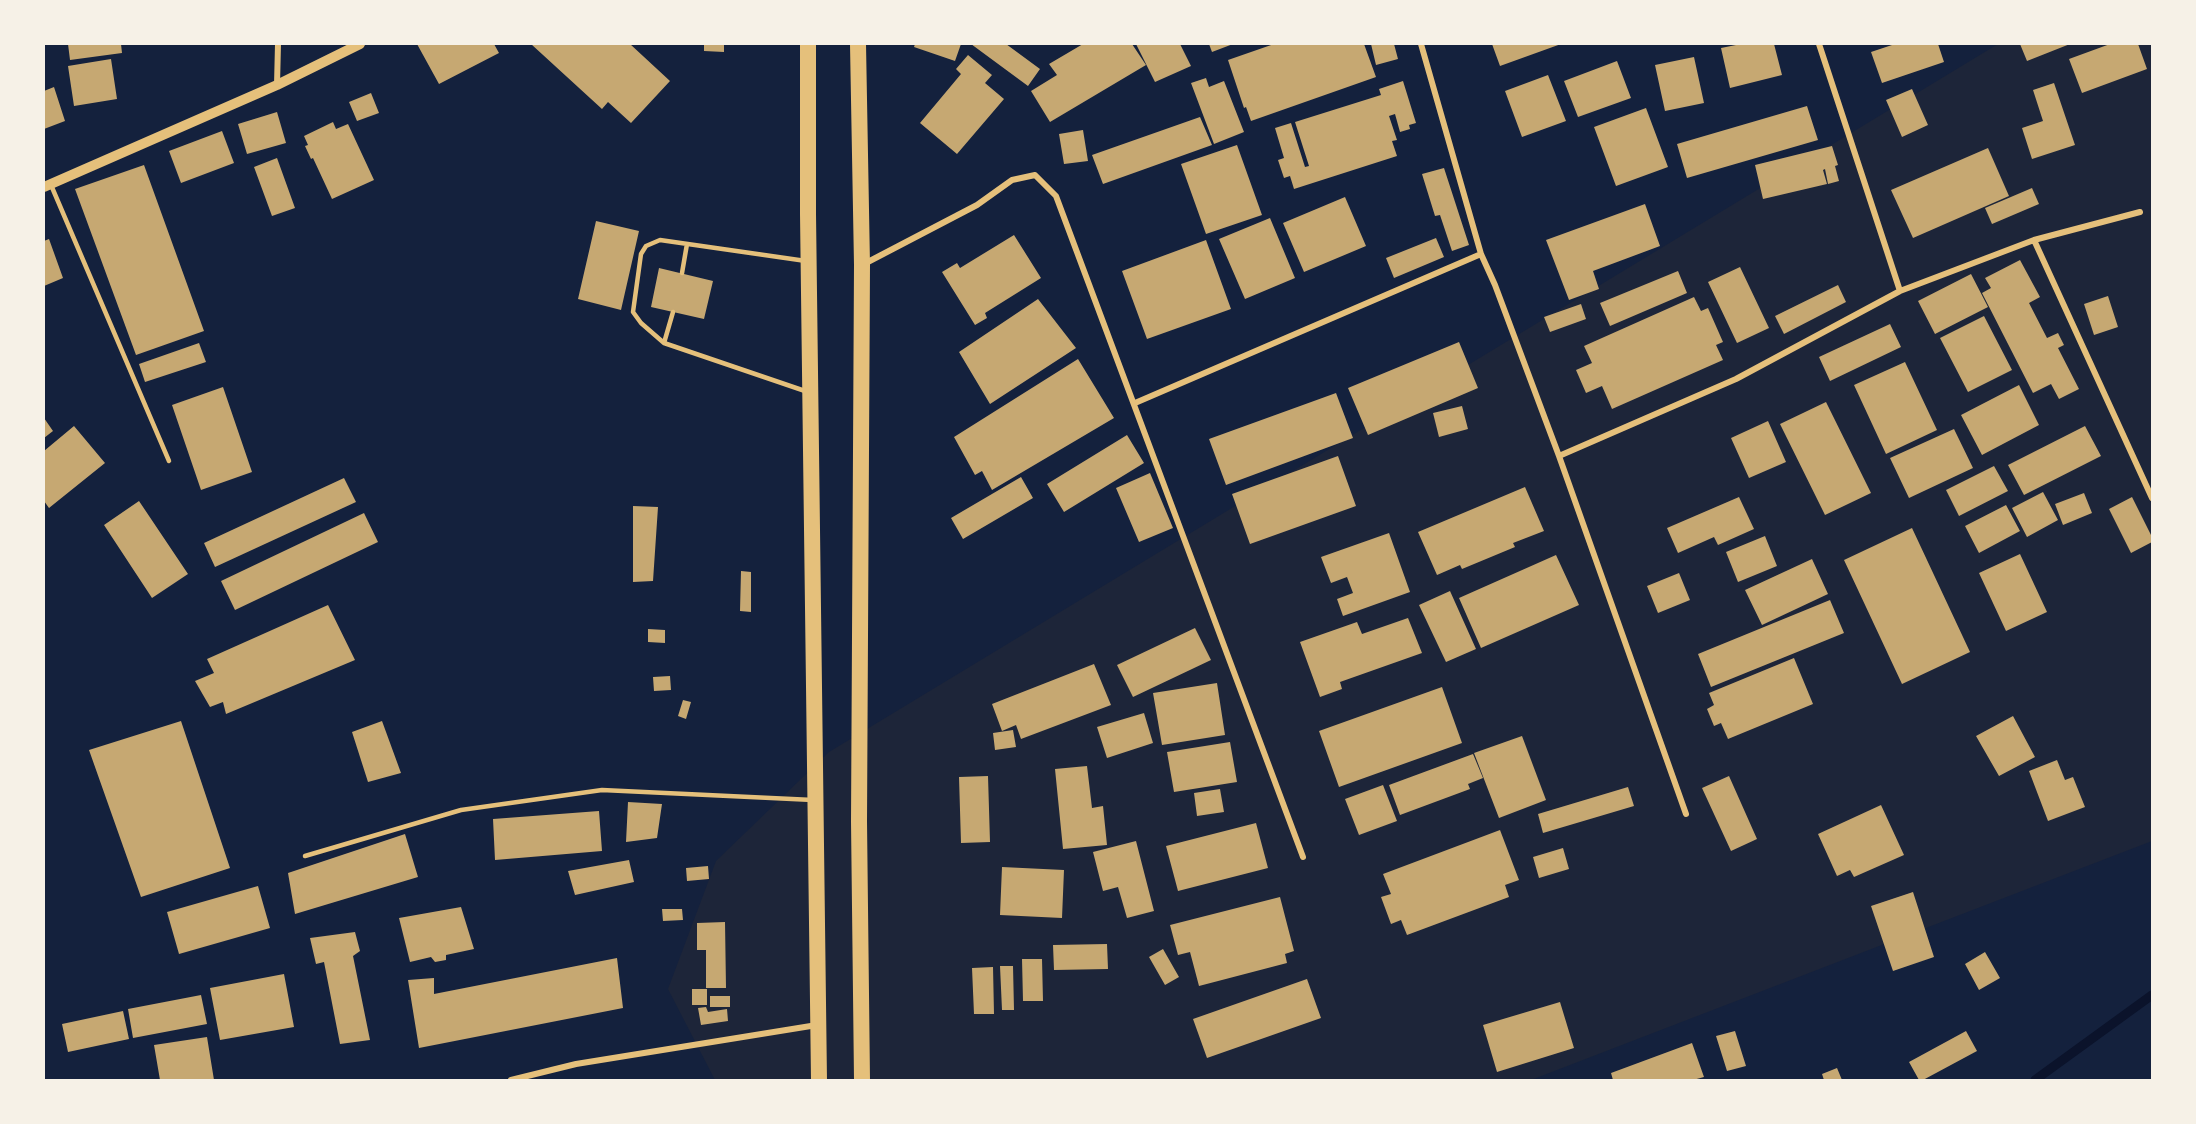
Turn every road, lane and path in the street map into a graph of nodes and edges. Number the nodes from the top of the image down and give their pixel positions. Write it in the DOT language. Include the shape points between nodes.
graph roads {
  1 [pos="278,44"];
  2 [pos="360,44"];
  3 [pos="808,44"];
  4 [pos="858,44"];
  5 [pos="1420,44"];
  6 [pos="1819,44"];
  7 [pos="277,85"];
  8 [pos="47,185"];
  9 [pos="2140,212"];
  10 [pos="2034,240"];
  11 [pos="687,244"];
  12 [pos="1481,254"];
  13 [pos="809,261"];
  14 [pos="862,265"];
  15 [pos="682,273"];
  16 [pos="1900,291"];
  17 [pos="673,312"];
  18 [pos="664,343"];
  19 [pos="810,393"];
  20 [pos="1135,403"];
  21 [pos="1559,456"];
  22 [pos="169,461"];
  23 [pos="2152,498"];
  24 [pos="815,800"];
  25 [pos="1686,814"];
  26 [pos="305,856"];
  27 [pos="1303,857"];
  28 [pos="818,1024"];
  29 [pos="511,1080"];
  30 [pos="819,1080"];
  31 [pos="862,1080"];
  1 -- 7 [label="street"];
  2 -- 7 [label="street"];
  3 -- 13 [label="highway"];
  4 -- 14 [label="highway"];
  5 -- 12 [label="street"];
  6 -- 16 [label="street"];
  7 -- 8 [label="street"];
  8 -- 22 [label="lane"];
  9 -- 10 [label="street"];
  10 -- 16 [label="street"];
  10 -- 23 [label="street"];
  11 -- 13 [label="lane"];
  11 -- 15 [label="lane"];
  11 -- 18 [label="lane" via="660,240 646,246 640,254 633,312"];
  12 -- 20 [label="street"];
  12 -- 21 [label="street"];
  13 -- 19 [label="highway"];
  14 -- 20 [label="street" via="977,204 1012,180 1035,175 1056,196"];
  14 -- 31 [label="highway"];
  16 -- 21 [label="street" via="1736,379"];
  17 -- 18 [label="lane"];
  18 -- 19 [label="lane"];
  19 -- 24 [label="highway"];
  20 -- 27 [label="street"];
  21 -- 25 [label="street"];
  24 -- 26 [label="lane" via="603,790 461,810"];
  24 -- 28 [label="highway"];
  28 -- 29 [label="street" via="576,1064"];
  28 -- 30 [label="highway"];
}
